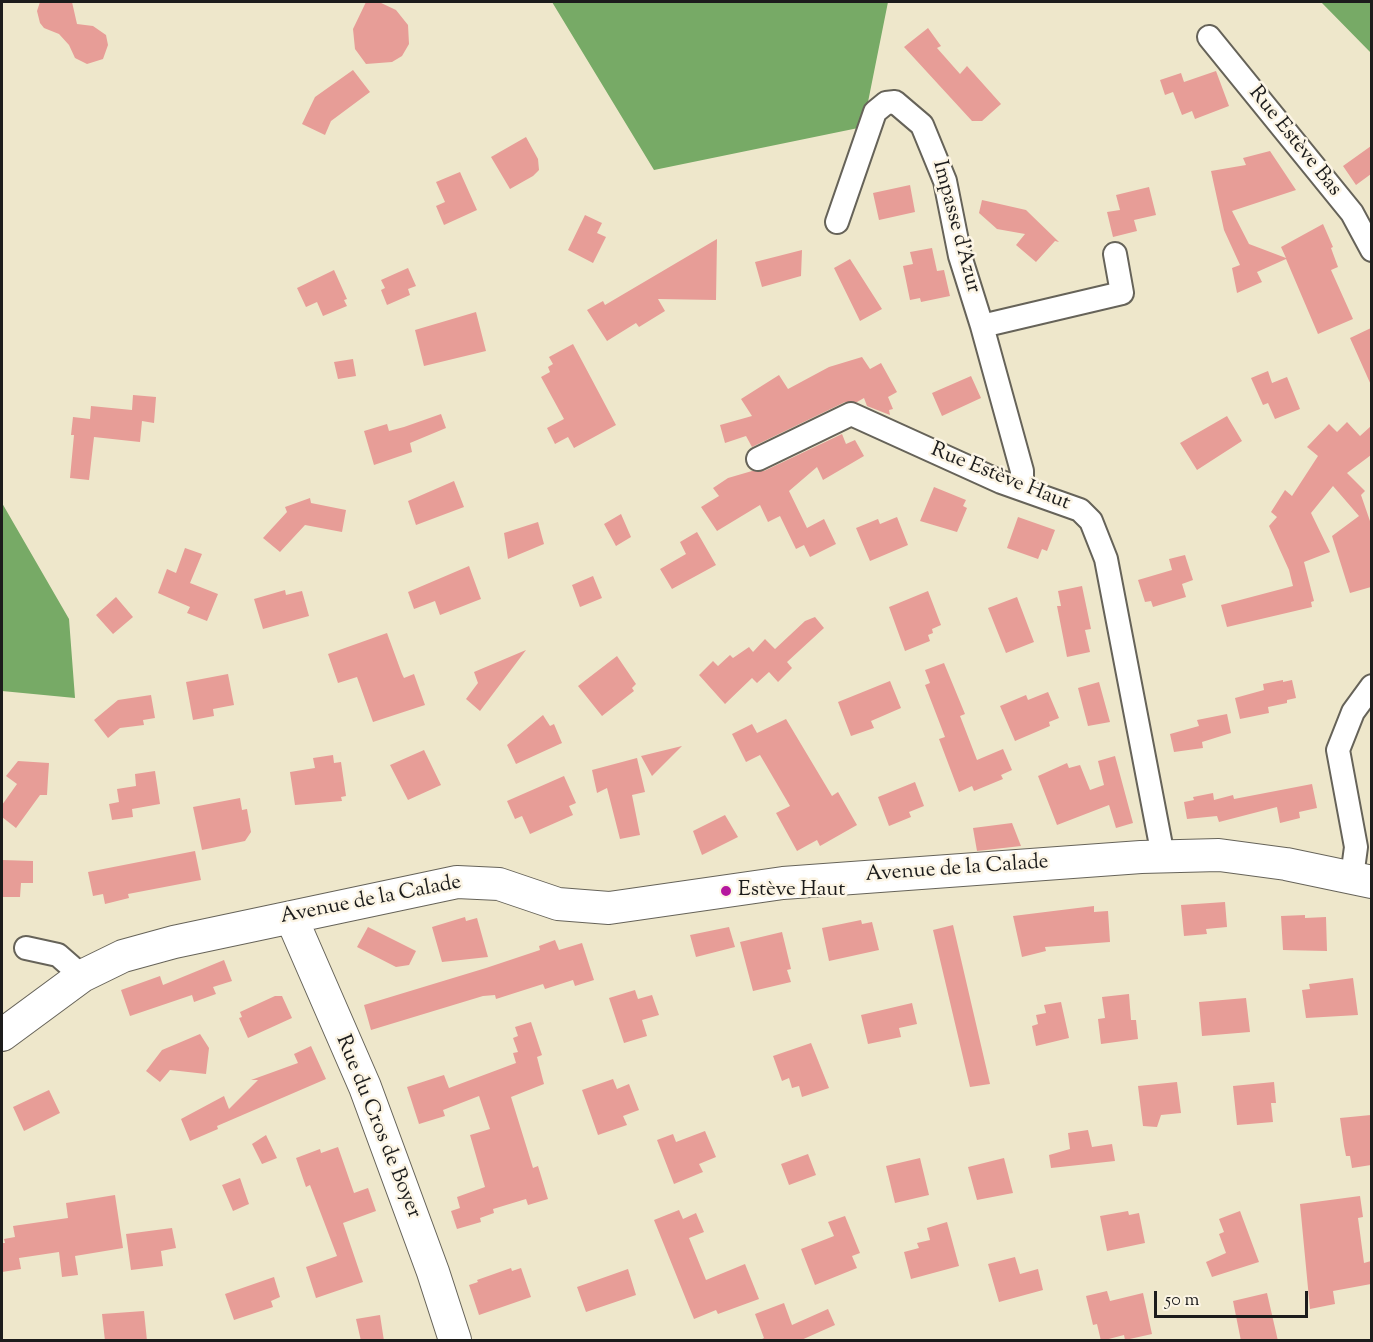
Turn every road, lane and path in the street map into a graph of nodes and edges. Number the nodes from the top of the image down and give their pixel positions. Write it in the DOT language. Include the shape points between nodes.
graph roads {
  1 [pos="1209,37"];
  2 [pos="837,222"];
  3 [pos="1371,250"];
  4 [pos="1115,254"];
  5 [pos="982,326"];
  6 [pos="758,459"];
  7 [pos="1022,489"];
  8 [pos="1371,686"];
  9 [pos="1163,856"];
  10 [pos="1362,879"];
  11 [pos="291,917"];
  12 [pos="26,948"];
  13 [pos="82,976"];
  14 [pos="2,1035"];
  15 [pos="455,1341"];
  1 -- 3 [label="street, Rue Estève Bas" via="1352,213"];
  2 -- 5 [label="street, Impasse d'Azur" via="875,112 886,103 895,102 922,124 933,146"];
  4 -- 5 [label="street" via="1122,293"];
  5 -- 7 [label="street, Impasse d'Azur" via="1022,471"];
  6 -- 7 [label="street, Rue Estève Haut" via="851,414"];
  7 -- 9 [label="street, Rue Estève Haut" via="1080,510 1098,535 1106,559"];
  8 -- 10 [label="street" via="1353,712 1338,750"];
  9 -- 10 [label="street, Avenue de la Calade" via="1219,855"];
  9 -- 11 [label="street, Avenue de la Calade" via="783,884 609,908 558,904 499,884 457,882"];
  11 -- 13 [label="street, Avenue de la Calade" via="123,956"];
  11 -- 15 [label="street, Rue du Cros de Boyer" via="384,1137"];
  12 -- 13 [label="street" via="58,955"];
  13 -- 14 [label="street, Avenue de la Calade"];
}
